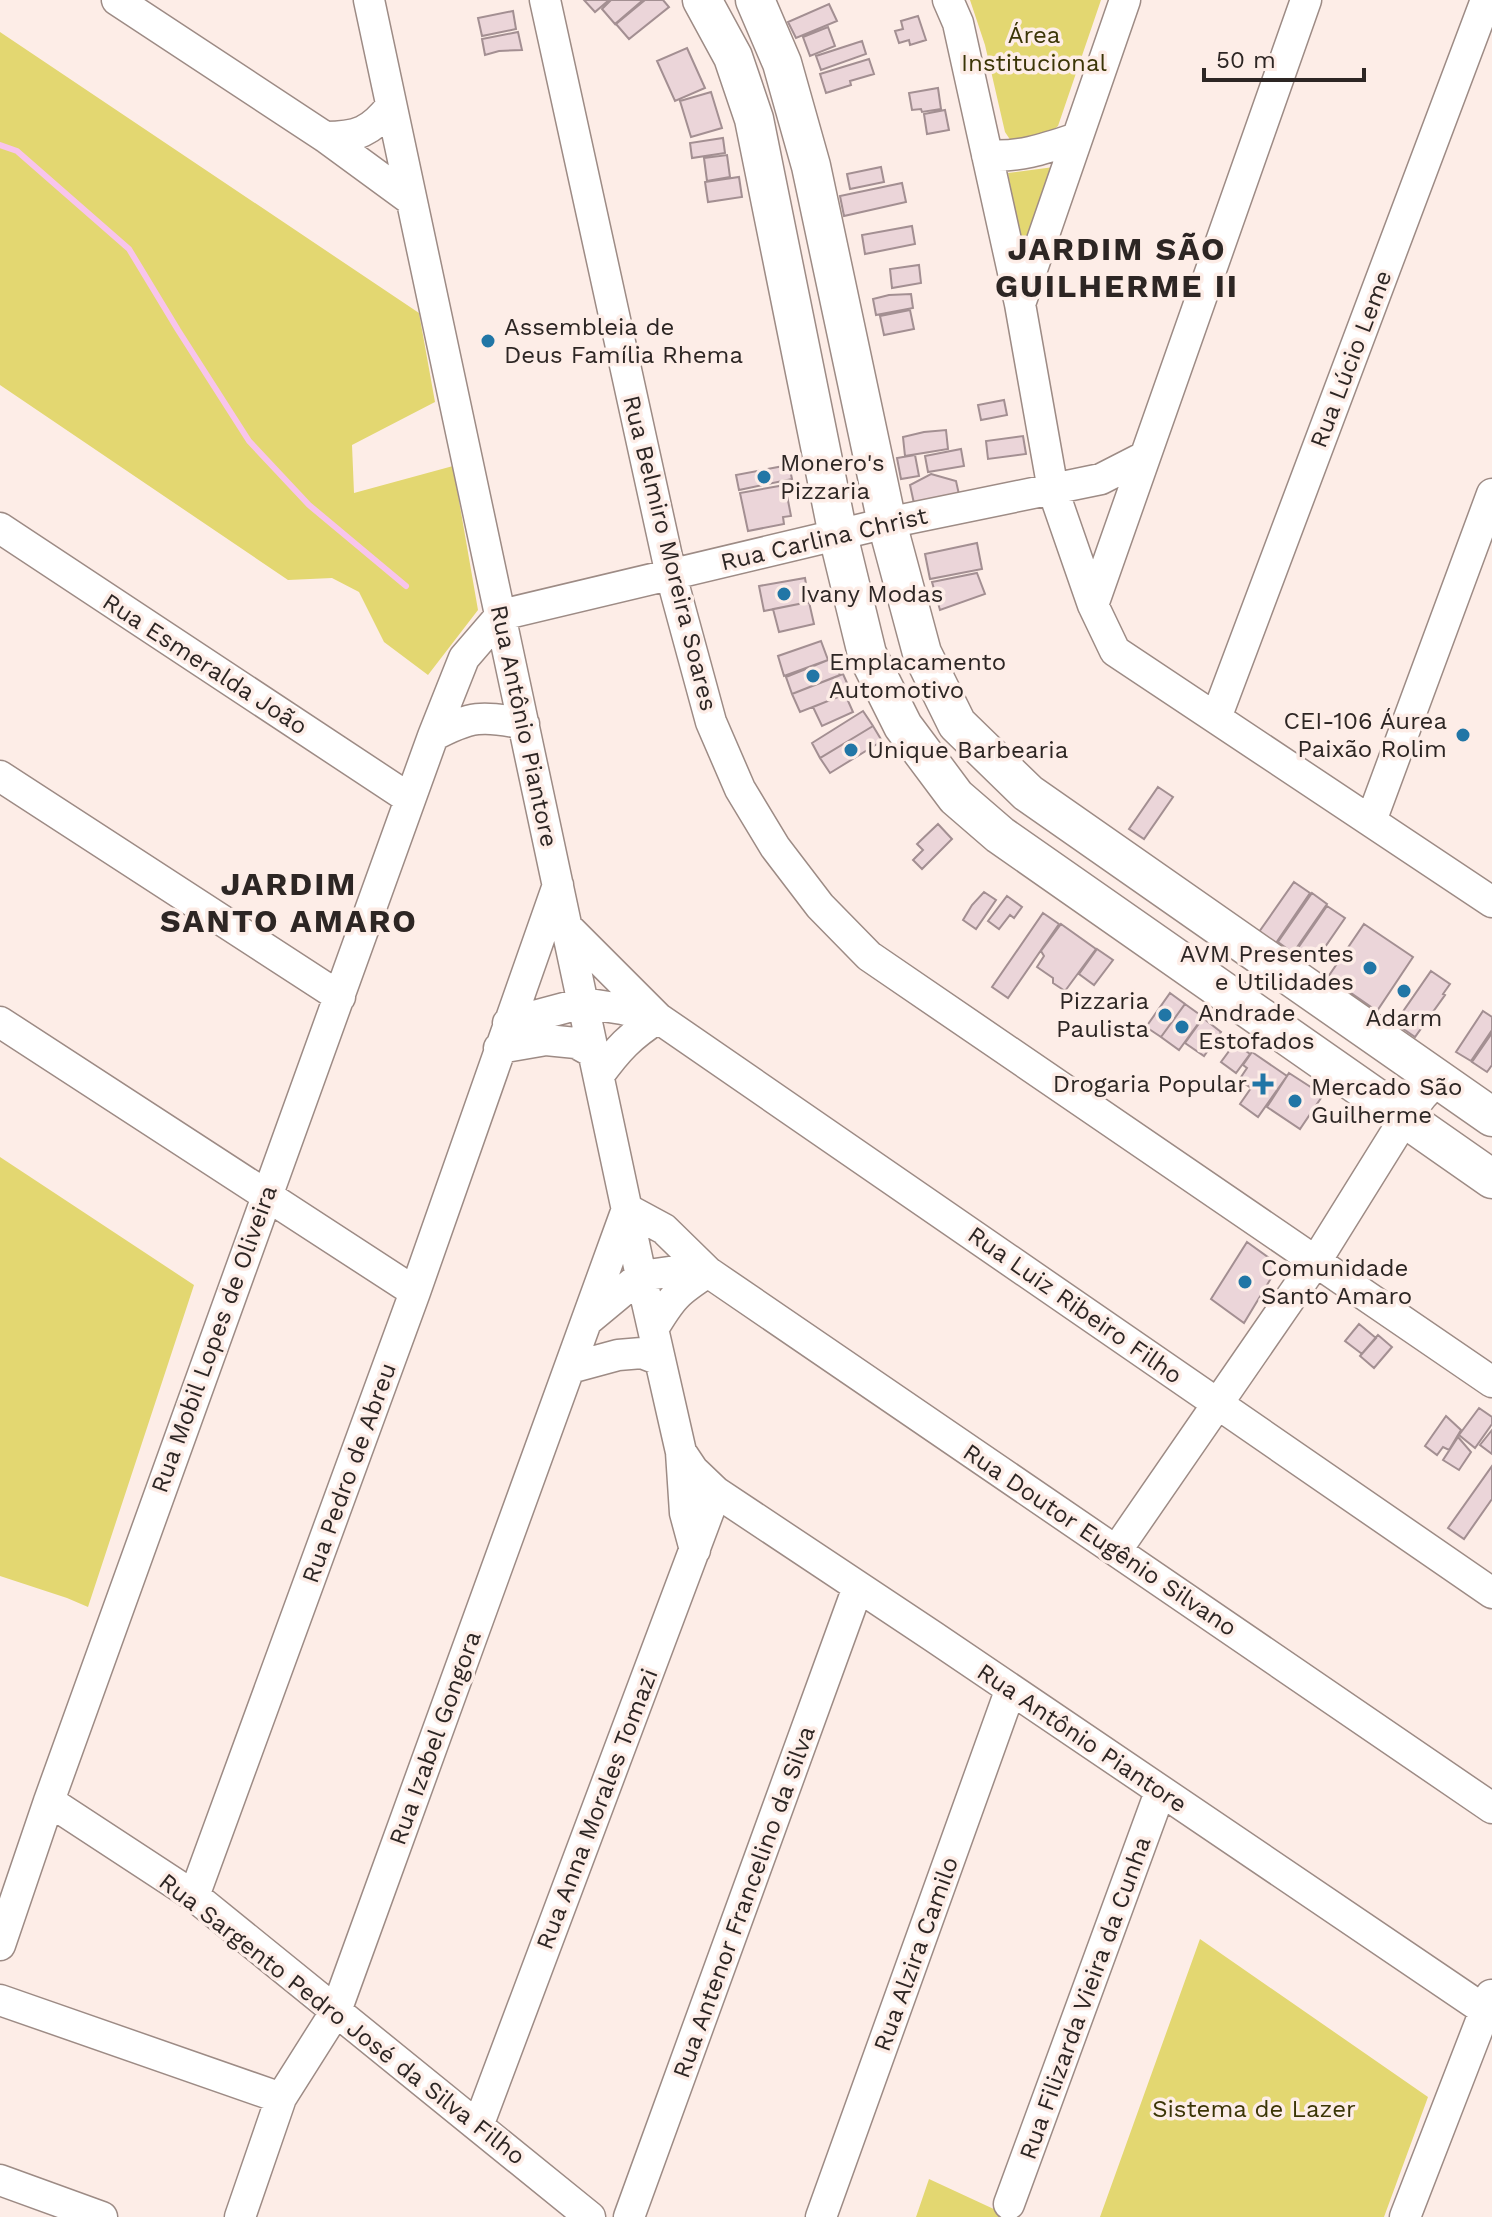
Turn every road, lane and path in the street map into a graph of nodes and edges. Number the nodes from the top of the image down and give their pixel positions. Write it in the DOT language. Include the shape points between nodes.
graph roads {
  1 [pos="117,0"];
  2 [pos="369,0"];
  3 [pos="545,0"];
  4 [pos="702,0"];
  5 [pos="755,0"];
  6 [pos="948,0"];
  7 [pos="1125,0"];
  8 [pos="1306,0"];
  9 [pos="1486,0"];
  10 [pos="391,106"];
  11 [pos="325,137"];
  12 [pos="1077,138"];
  13 [pos="987,155"];
  14 [pos="411,200"];
  15 [pos="1020,304"];
  16 [pos="1144,457"];
  17 [pos="1053,490"];
  18 [pos="1492,494"];
  19 [pos="887,523"];
  20 [pos="0,528"];
  21 [pos="838,535"];
  22 [pos="671,575"];
  23 [pos="1093,605"];
  24 [pos="501,615"];
  25 [pos="1216,718"];
  26 [pos="524,724"];
  27 [pos="433,736"];
  28 [pos="0,776"];
  29 [pos="410,799"];
  30 [pos="1371,821"];
  31 [pos="558,884"];
  32 [pos="1492,902"];
  33 [pos="567,927"];
  34 [pos="340,997"];
  35 [pos="583,1003"];
  36 [pos="658,1018"];
  37 [pos="0,1022"];
  38 [pos="504,1036"];
  39 [pos="596,1064"];
  40 [pos="1439,1078"];
  41 [pos="1492,1117"];
  42 [pos="1405,1118"];
  43 [pos="1492,1179"];
  44 [pos="266,1195"];
  45 [pos="627,1209"];
  46 [pos="1316,1261"];
  47 [pos="708,1272"];
  48 [pos="641,1276"];
  49 [pos="415,1292"];
  50 [pos="587,1321"];
  51 [pos="653,1329"];
  52 [pos="660,1360"];
  53 [pos="570,1368"];
  54 [pos="1492,1382"];
  55 [pos="1217,1403"];
  56 [pos="681,1452"];
  57 [pos="716,1492"];
  58 [pos="695,1550"];
  59 [pos="1116,1551"];
  60 [pos="858,1587"];
  61 [pos="1492,1593"];
  62 [pos="1010,1691"];
  63 [pos="1160,1792"];
  64 [pos="49,1801"];
  65 [pos="1492,1808"];
  66 [pos="9,1880"];
  67 [pos="194,1896"];
  68 [pos="0,1945"];
  69 [pos="0,2000"];
  70 [pos="1490,2006"];
  71 [pos="336,2011"];
  72 [pos="281,2098"];
  73 [pos="478,2126"];
  74 [pos="0,2180"];
  75 [pos="1009,2204"];
  76 [pos="102,2217"];
  77 [pos="240,2217"];
  78 [pos="590,2217"];
  79 [pos="629,2217"];
  80 [pos="821,2217"];
  81 [pos="1405,2217"];
  1 -- 11 [label="street"];
  2 -- 10 [label="street, Rua Antônio Piantore"];
  3 -- 22 [label="street, Rua Belmiro Moreira Soares"];
  4 -- 21 [label="main road" via="733,57 754,119"];
  5 -- 19 [label="main road" via="782,63 811,166"];
  6 -- 13 [label="street" via="958,23"];
  7 -- 12 [label="street"];
  8 -- 16 [label="street"];
  9 -- 25 [label="street, Rua Lúcio Leme"];
  10 -- 11 [label="street" via="368,130"];
  10 -- 14 [label="street, Rua Antônio Piantore"];
  11 -- 14 [label="street"];
  12 -- 13 [label="street" via="1026,154"];
  12 -- 15 [label="street"];
  13 -- 15 [label="street"];
  14 -- 24 [label="street, Rua Antônio Piantore"];
  15 -- 17 [label="street"];
  16 -- 17 [label="street, Rua Carlina Christ" via="1101,479"];
  16 -- 23 [label="street"];
  17 -- 19 [label="street, Rua Carlina Christ"];
  17 -- 23 [label="street"];
  18 -- 30 [label="street"];
  19 -- 21 [label="street, Rua Carlina Christ"];
  19 -- 40 [label="main road" via="922,653 957,724 1028,793"];
  20 -- 29 [label="street, Rua Esmeralda João"];
  21 -- 22 [label="street, Rua Carlina Christ"];
  21 -- 42 [label="main road" via="867,654 903,726 956,797 1000,835"];
  22 -- 24 [label="street, Rua Carlina Christ"];
  22 -- 46 [label="street, Rua Belmiro Moreira Soares" via="711,722 740,789 820,906 869,956"];
  23 -- 25 [label="street" via="1115,651"];
  24 -- 26 [label="street, Rua Antônio Piantore"];
  24 -- 27 [label="street, Rua Mobil Lopes de Oliveira" via="464,658"];
  25 -- 30 [label="street"];
  26 -- 27 [label="street" via="492,717 461,721"];
  26 -- 31 [label="street, Rua Antônio Piantore"];
  27 -- 29 [label="street, Rua Mobil Lopes de Oliveira"];
  28 -- 34 [label="street"];
  29 -- 34 [label="street, Rua Mobil Lopes de Oliveira"];
  30 -- 32 [label="street"];
  31 -- 33 [label="street, Rua Antônio Piantore"];
  31 -- 38 [label="street, Rua Pedro de Abreu"];
  33 -- 35 [label="street, Rua Antônio Piantore"];
  33 -- 36 [label="street, Rua Luiz Ribeiro Filho"];
  34 -- 44 [label="street, Rua Mobil Lopes de Oliveira"];
  35 -- 36 [label="street, Rua Luiz Ribeiro Filho"];
  35 -- 38 [label="street"];
  35 -- 39 [label="street, Rua Antônio Piantore"];
  36 -- 39 [label="street"];
  36 -- 55 [label="street, Rua Luiz Ribeiro Filho"];
  37 -- 44 [label="street"];
  38 -- 39 [label="street" via="576,1043"];
  38 -- 49 [label="street, Rua Pedro de Abreu"];
  39 -- 45 [label="street, Rua Antônio Piantore"];
  40 -- 41 [label="main road"];
  40 -- 42 [label="street"];
  42 -- 43 [label="main road"];
  42 -- 46 [label="street"];
  44 -- 49 [label="street"];
  44 -- 64 [label="street, Rua Mobil Lopes de Oliveira"];
  45 -- 47 [label="street, Rua Doutor Eugênio Silvano" via="664,1229"];
  45 -- 48 [label="street, Rua Antônio Piantore"];
  45 -- 50 [label="street, Rua Izabel Gongora"];
  46 -- 54 [label="street, Rua Belmiro Moreira Soares"];
  46 -- 55 [label="street"];
  47 -- 48 [label="street" via="690,1269"];
  47 -- 51 [label="street" via="669,1301"];
  47 -- 59 [label="street, Rua Doutor Eugênio Silvano"];
  48 -- 50 [label="street"];
  48 -- 51 [label="street, Rua Antônio Piantore"];
  49 -- 67 [label="street, Rua Pedro de Abreu"];
  50 -- 53 [label="street, Rua Izabel Gongora"];
  51 -- 52 [label="street, Rua Antônio Piantore"];
  52 -- 53 [label="street" via="642,1353 618,1355"];
  52 -- 56 [label="street, Rua Antônio Piantore"];
  53 -- 71 [label="street, Rua Izabel Gongora"];
  55 -- 59 [label="street"];
  55 -- 61 [label="street, Rua Luiz Ribeiro Filho"];
  56 -- 57 [label="street, Rua Antônio Piantore"];
  56 -- 58 [label="street, Rua Antônio Piantore" via="685,1513"];
  57 -- 58 [label="street, Rua Anna Morales Tomazi"];
  57 -- 60 [label="street, Rua Antônio Piantore"];
  58 -- 73 [label="street, Rua Anna Morales Tomazi"];
  59 -- 65 [label="street, Rua Doutor Eugênio Silvano"];
  60 -- 62 [label="street, Rua Antônio Piantore"];
  60 -- 79 [label="street, Rua Antenor Francelino da Silva"];
  62 -- 63 [label="street, Rua Antônio Piantore"];
  62 -- 80 [label="street, Rua Alzira Camilo"];
  63 -- 70 [label="street, Rua Antônio Piantore"];
  63 -- 75 [label="street, Rua Filizarda Vieira da Cunha"];
  64 -- 66 [label="street, Rua Mobil Lopes de Oliveira"];
  64 -- 67 [label="street, Rua Sargento Pedro José da Silva Filho"];
  66 -- 68 [label="street, Rua Mobil Lopes de Oliveira"];
  67 -- 71 [label="street, Rua Sargento Pedro José da Silva Filho"];
  69 -- 72 [label="street"];
  70 -- 81 [label="street"];
  71 -- 72 [label="street, Rua Izabel Gongora"];
  71 -- 73 [label="street, Rua Sargento Pedro José da Silva Filho"];
  72 -- 77 [label="street, Rua Izabel Gongora"];
  73 -- 78 [label="street, Rua Sargento Pedro José da Silva Filho"];
  74 -- 76 [label="street"];
}
